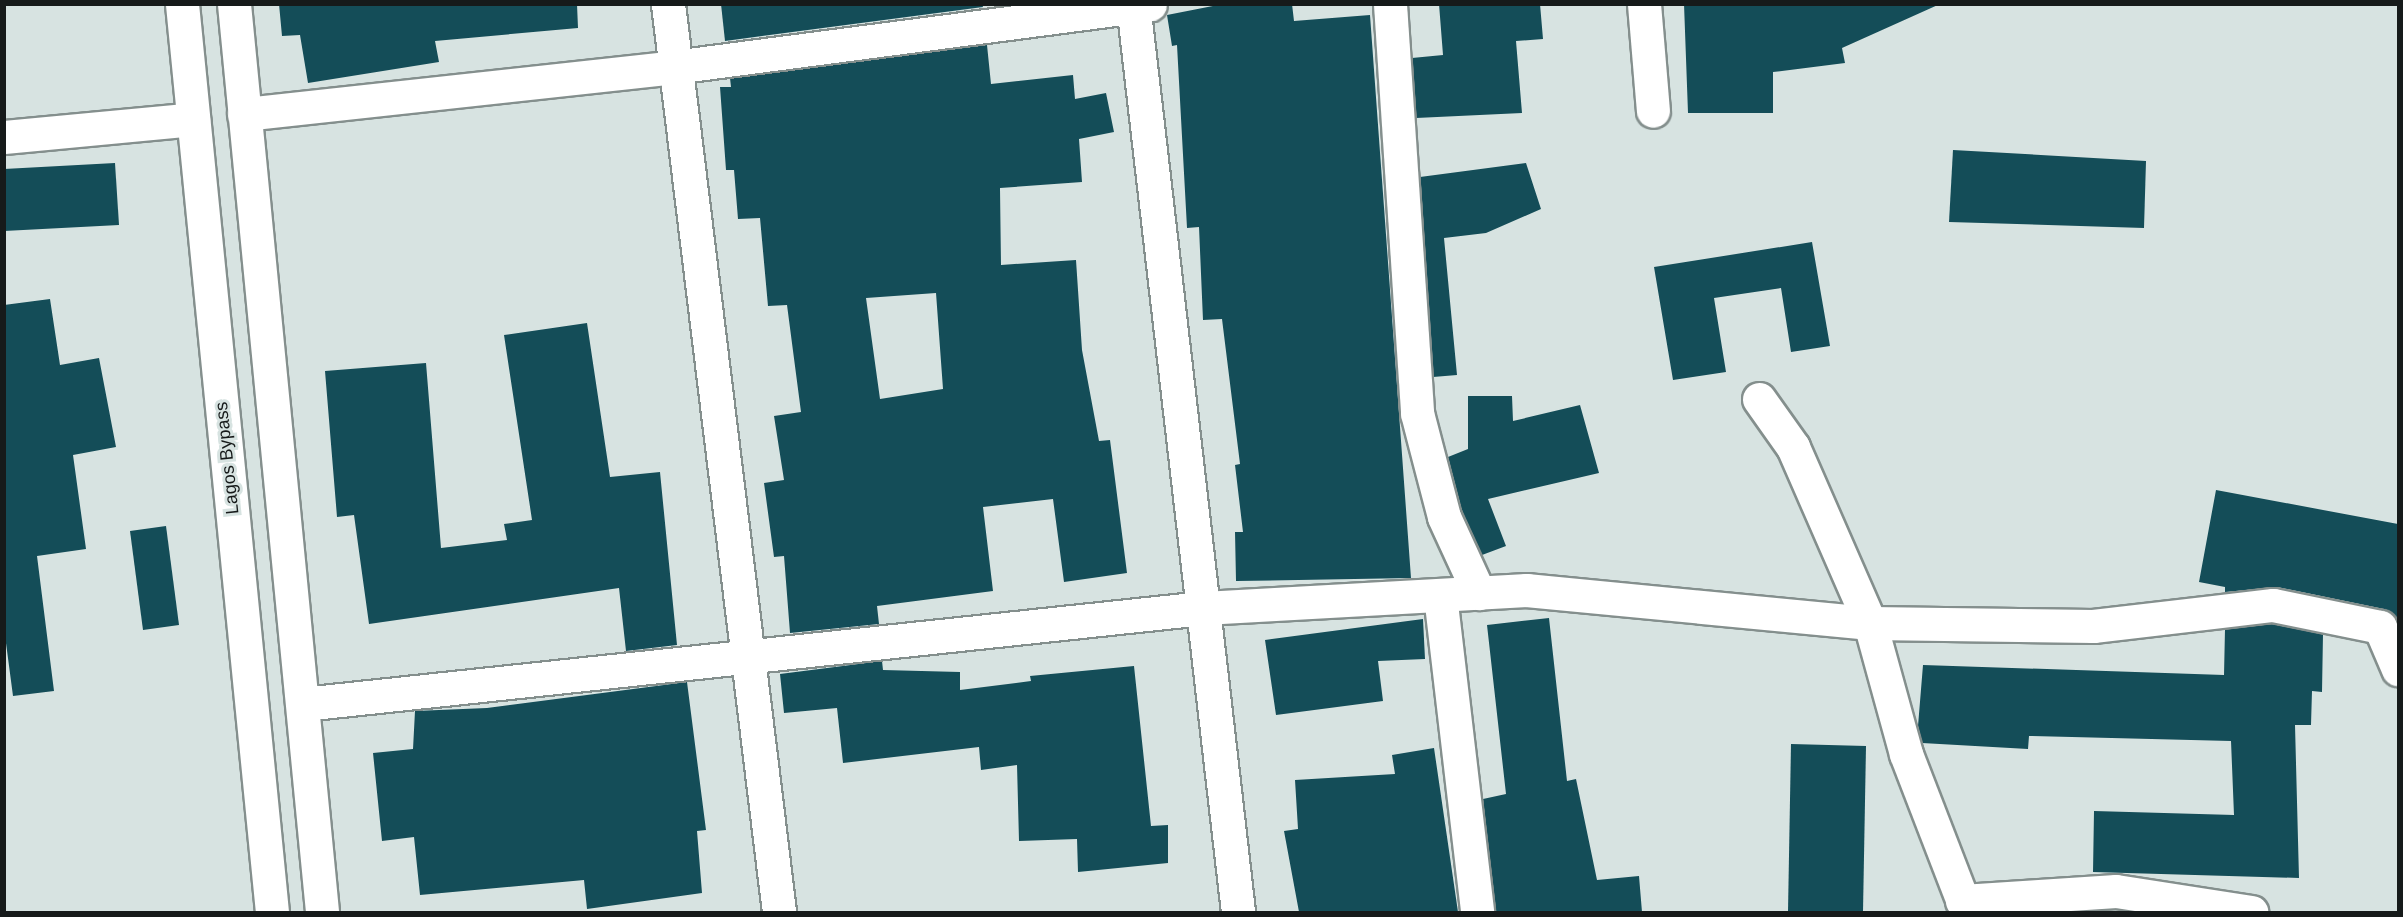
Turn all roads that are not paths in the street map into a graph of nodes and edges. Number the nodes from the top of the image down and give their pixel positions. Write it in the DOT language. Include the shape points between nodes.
graph roads {
  1 [pos="182,4"];
  2 [pos="234,4"];
  3 [pos="668,4"];
  4 [pos="1390,4"];
  5 [pos="1644,4"];
  6 [pos="1139,5"];
  7 [pos="674,67"];
  8 [pos="1653,111"];
  9 [pos="244,114"];
  10 [pos="194,119"];
  11 [pos="4,137"];
  12 [pos="1759,399"];
  13 [pos="1479,593"];
  14 [pos="1440,595"];
  15 [pos="1203,608"];
  16 [pos="1870,623"];
  17 [pos="744,659"];
  18 [pos="2398,669"];
  19 [pos="303,704"];
  20 [pos="1965,907"];
  21 [pos="272,912"];
  22 [pos="322,912"];
  23 [pos="779,912"];
  24 [pos="1238,912"];
  25 [pos="1478,912"];
  26 [pos="2251,912"];
  1 -- 10 [label="street, Lagos Bypass"];
  2 -- 9 [label="street"];
  3 -- 7 [label="street"];
  4 -- 13 [label="street" via="1417,413 1448,528"];
  5 -- 8 [label="street"];
  6 -- 7 [label="street"];
  6 -- 15 [label="street"];
  7 -- 9 [label="street"];
  7 -- 17 [label="street"];
  9 -- 19 [label="street"];
  10 -- 11 [label="street"];
  10 -- 21 [label="street, Lagos Bypass"];
  12 -- 16 [label="street" via="1794,447"];
  13 -- 14 [label="street"];
  13 -- 16 [label="street" via="1526,590"];
  14 -- 15 [label="street"];
  14 -- 25 [label="street"];
  15 -- 17 [label="street"];
  15 -- 24 [label="street"];
  16 -- 18 [label="street" via="2093,626 2273,605 2380,627"];
  16 -- 20 [label="street" via="1906,754"];
  17 -- 19 [label="street"];
  17 -- 23 [label="street"];
  19 -- 22 [label="street"];
  20 -- 26 [label="street" via="2116,891"];
}
